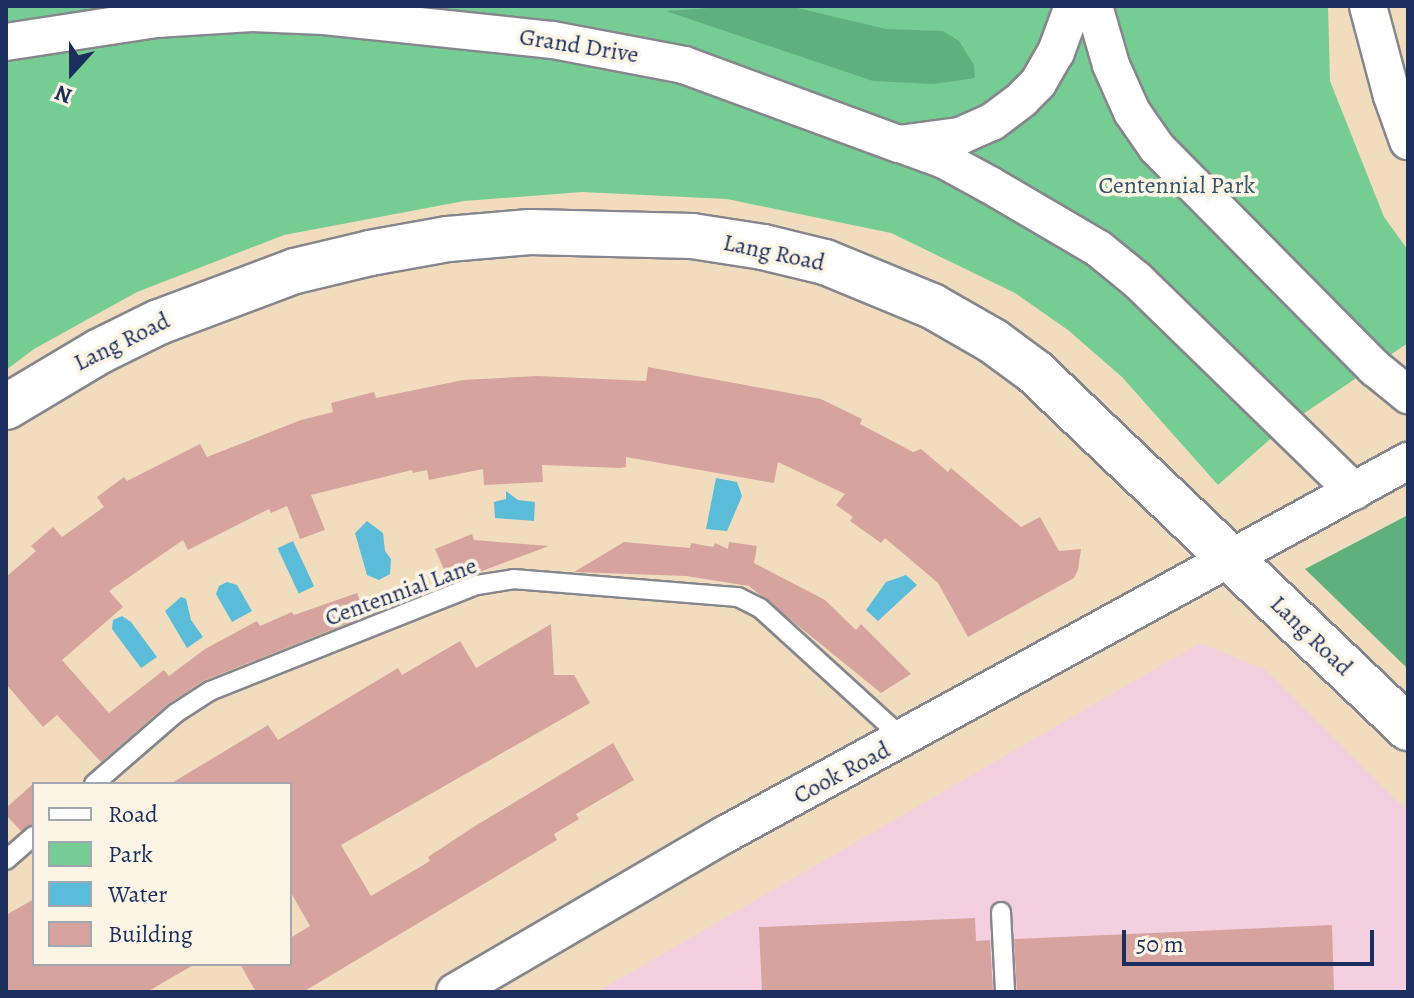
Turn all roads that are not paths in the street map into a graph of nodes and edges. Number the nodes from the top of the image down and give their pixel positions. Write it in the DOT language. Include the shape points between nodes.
graph roads {
  1 [pos="1073,6"];
  2 [pos="1094,6"];
  3 [pos="1368,6"];
  4 [pos="6,42"];
  5 [pos="1408,141"];
  6 [pos="899,144"];
  7 [pos="1408,395"];
  8 [pos="6,407"];
  9 [pos="1408,461"];
  10 [pos="1354,491"];
  11 [pos="1231,559"];
  12 [pos="1408,728"];
  13 [pos="904,739"];
  14 [pos="96,782"];
  15 [pos="32,838"];
  16 [pos="6,860"];
  17 [pos="1001,912"];
  18 [pos="455,992"];
  19 [pos="1005,992"];
  1 -- 6 [label="street, Grand Drive" via="1056,52 1022,99 992,122 960,136"];
  2 -- 7 [label="street" via="1111,65 1132,112 1157,148"];
  3 -- 5 [label="street"];
  4 -- 6 [label="street, Grand Drive" via="156,19 252,13 540,38 684,65"];
  6 -- 10 [label="street" via="944,160 1099,249"];
  8 -- 11 [label="street, Lang Road" via="64,370 159,322 295,271 448,239 530,232 692,236 825,262 932,306 993,341 1035,372"];
  9 -- 10 [label="street, Cook Road"];
  10 -- 11 [label="street, Cook Road"];
  11 -- 12 [label="street, Lang Road"];
  11 -- 13 [label="street, Cook Road"];
  13 -- 14 [label="lane, Centennial Lane" via="760,608 738,597 513,579 477,585 210,691 176,713"];
  13 -- 18 [label="street, Cook Road" via="724,835"];
  15 -- 16 [label="lane"];
  17 -- 19 [label="lane"];
}
